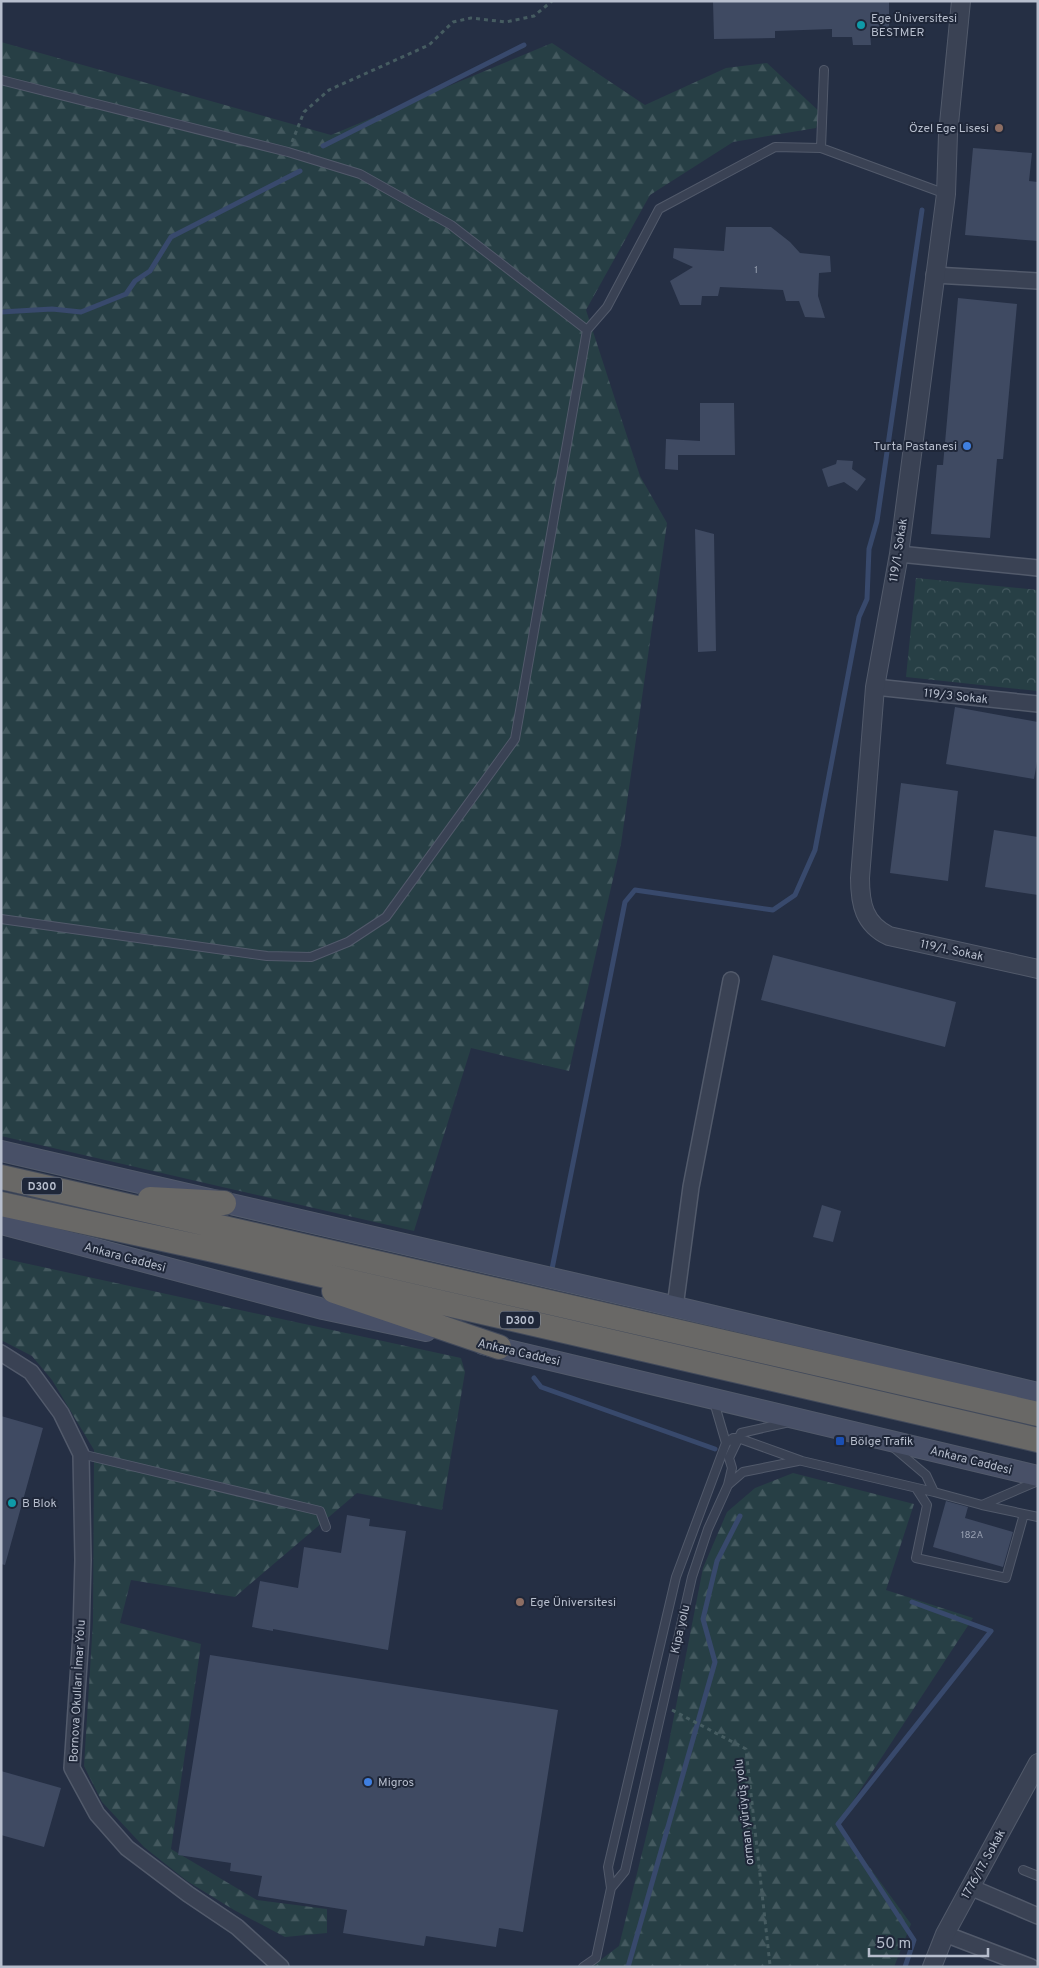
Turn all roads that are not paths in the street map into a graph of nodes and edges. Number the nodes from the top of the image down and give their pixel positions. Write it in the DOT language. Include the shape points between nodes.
graph roads {
  1 [pos="962,1"];
  2 [pos="824,70"];
  3 [pos="1,80"];
  4 [pos="821,148"];
  5 [pos="946,194"];
  6 [pos="934,275"];
  7 [pos="1038,281"];
  8 [pos="587,330"];
  9 [pos="898,554"];
  10 [pos="1038,568"];
  11 [pos="875,686"];
  12 [pos="1038,704"];
  13 [pos="1,919"];
  14 [pos="1038,969"];
  15 [pos="731,980"];
  16 [pos="1,1151"];
  17 [pos="1,1177"];
  18 [pos="83,1195"];
  19 [pos="224,1202"];
  20 [pos="1,1204"];
  21 [pos="1,1224"];
  22 [pos="210,1249"];
  23 [pos="674,1307"];
  24 [pos="499,1347"];
  25 [pos="1,1353"];
  26 [pos="1038,1393"];
  27 [pos="712,1398"];
  28 [pos="1038,1414"];
  29 [pos="801,1419"];
  30 [pos="738,1438"];
  31 [pos="882,1438"];
  32 [pos="1038,1440"];
  33 [pos="726,1443"];
  34 [pos="81,1454"];
  35 [pos="802,1460"];
  36 [pos="1038,1476"];
  37 [pos="1038,1481"];
  38 [pos="728,1485"];
  39 [pos="916,1488"];
  40 [pos="934,1492"];
  41 [pos="982,1505"];
  42 [pos="1024,1514"];
  43 [pos="1038,1517"];
  44 [pos="326,1526"];
  45 [pos="1038,1763"];
  46 [pos="1023,1870"];
  47 [pos="1038,1876"];
  48 [pos="970,1887"];
  49 [pos="611,1888"];
  50 [pos="1038,1916"];
  51 [pos="945,1934"];
  52 [pos="280,1967"];
  53 [pos="583,1967"];
  54 [pos="932,1967"];
  55 [pos="1031,1967"];
  1 -- 5 [label="street, 119/1. Sokak" via="948,134"];
  2 -- 4 [label="lane"];
  3 -- 8 [label="lane" via="288,152 360,174 451,225"];
  4 -- 5 [label="lane"];
  4 -- 8 [label="lane" via="775,147 659,209 607,307"];
  5 -- 6 [label="street, 119/1. Sokak"];
  6 -- 7 [label="street"];
  6 -- 9 [label="street, 119/1. Sokak"];
  8 -- 13 [label="lane" via="515,739 386,916 348,942 311,957 267,956"];
  9 -- 10 [label="street"];
  9 -- 11 [label="street, 119/1. Sokak"];
  11 -- 12 [label="street, 119/3 Sokak"];
  11 -- 14 [label="street, 119/1. Sokak" via="860,878 860,901 867,917 876,930 889,936"];
  15 -- 23 [label="street" via="691,1187"];
  16 -- 19 [label="main road"];
  17 -- 18 [label="highway, D300"];
  18 -- 19 [label="highway"];
  18 -- 28 [label="highway, D300"];
  19 -- 23 [label="main road"];
  20 -- 22 [label="highway, Ankara Caddesi / D300"];
  21 -- 24 [label="main road, Ankara Caddesi" via="323,1309"];
  22 -- 24 [label="highway"];
  22 -- 32 [label="highway, Ankara Caddesi / D300"];
  23 -- 26 [label="main road"];
  24 -- 27 [label="main road, Ankara Caddesi"];
  25 -- 34 [label="street, Bornova Okulları İmar Yolu" via="31,1372 61,1413"];
  27 -- 29 [label="main road, Ankara Caddesi"];
  27 -- 33 [label="lane" via="718,1408"];
  29 -- 30 [label="lane" via="741,1432"];
  29 -- 31 [label="main road, Ankara Caddesi"];
  30 -- 33 [label="lane"];
  30 -- 35 [label="lane"];
  30 -- 38 [label="lane, Kipa yolu" via="729,1458 732,1468"];
  31 -- 36 [label="main road, Ankara Caddesi"];
  31 -- 40 [label="lane" via="926,1475"];
  33 -- 49 [label="lane, Kipa yolu" via="676,1577 608,1867"];
  34 -- 44 [label="lane" via="320,1512"];
  34 -- 52 [label="street, Bornova Okulları İmar Yolu" via="81,1634 72,1768 97,1814 127,1848 237,1927"];
  35 -- 38 [label="lane" via="744,1472"];
  35 -- 39 [label="lane"];
  37 -- 41 [label="lane"];
  38 -- 49 [label="lane, Kipa yolu" via="708,1529 692,1577 625,1871"];
  39 -- 40 [label="lane"];
  39 -- 42 [label="lane" via="927,1505 916,1558 1006,1578"];
  40 -- 41 [label="lane"];
  41 -- 42 [label="lane"];
  42 -- 43 [label="lane"];
  45 -- 48 [label="street, 1776/17. Sokak"];
  46 -- 47 [label="lane"];
  48 -- 50 [label="street"];
  48 -- 51 [label="street, 1776/17. Sokak"];
  49 -- 53 [label="lane, Kipa yolu" via="596,1958"];
  51 -- 54 [label="street, 1776/17. Sokak"];
  51 -- 55 [label="street"];
}
